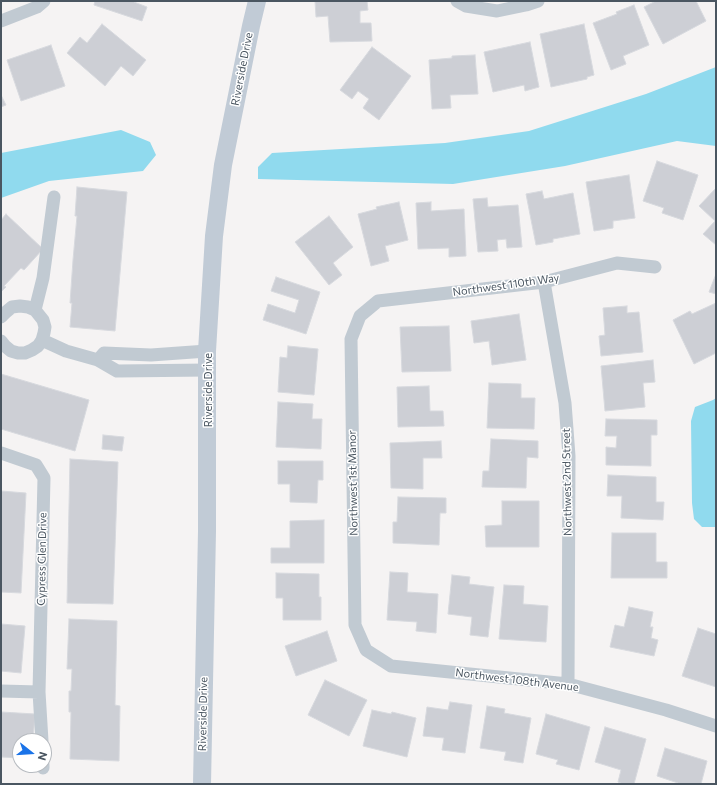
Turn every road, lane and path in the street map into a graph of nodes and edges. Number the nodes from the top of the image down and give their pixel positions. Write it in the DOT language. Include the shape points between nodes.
graph roads {
  1 [pos="44,1"];
  2 [pos="257,1"];
  3 [pos="457,1"];
  4 [pos="538,1"];
  5 [pos="1,21"];
  6 [pos="54,197"];
  7 [pos="655,267"];
  8 [pos="544,282"];
  9 [pos="35,310"];
  10 [pos="360,316"];
  11 [pos="1,317"];
  12 [pos="42,340"];
  13 [pos="2,346"];
  14 [pos="207,351"];
  15 [pos="98,360"];
  16 [pos="208,370"];
  17 [pos="1,453"];
  18 [pos="366,650"];
  19 [pos="568,684"];
  20 [pos="1,691"];
  21 [pos="39,692"];
  22 [pos="716,726"];
  23 [pos="42,733"];
  24 [pos="202,784"];
  1 -- 5 [label="street"];
  2 -- 14 [label="street, Riverside Drive" via="223,165 214,236"];
  3 -- 4 [label="street" via="466,6 497,11"];
  6 -- 9 [label="street" via="43,278"];
  7 -- 8 [label="street, Northwest 110th Way" via="617,263"];
  8 -- 10 [label="street, Northwest 110th Way" via="378,301"];
  8 -- 19 [label="street, Northwest 2nd Street" via="565,403 568,456"];
  9 -- 11 [label="street" via="28,307 12,307"];
  9 -- 12 [label="street" via="43,320"];
  10 -- 18 [label="street, Northwest 1st Manor" via="350,339 355,625"];
  12 -- 13 [label="street" via="38,346 25,353 11,351"];
  12 -- 15 [label="street" via="66,351"];
  14 -- 15 [label="street" via="151,355 104,353"];
  14 -- 16 [label="street, Riverside Drive"];
  15 -- 16 [label="street" via="117,371"];
  16 -- 24 [label="street, Riverside Drive"];
  17 -- 21 [label="street, Cypress Glen Drive" via="36,465 44,478"];
  18 -- 19 [label="street, Northwest 108th Avenue" via="391,666"];
  19 -- 22 [label="street, Northwest 108th Avenue"];
  20 -- 21 [label="street"];
  21 -- 23 [label="street, Cypress Glen Drive"];
}
